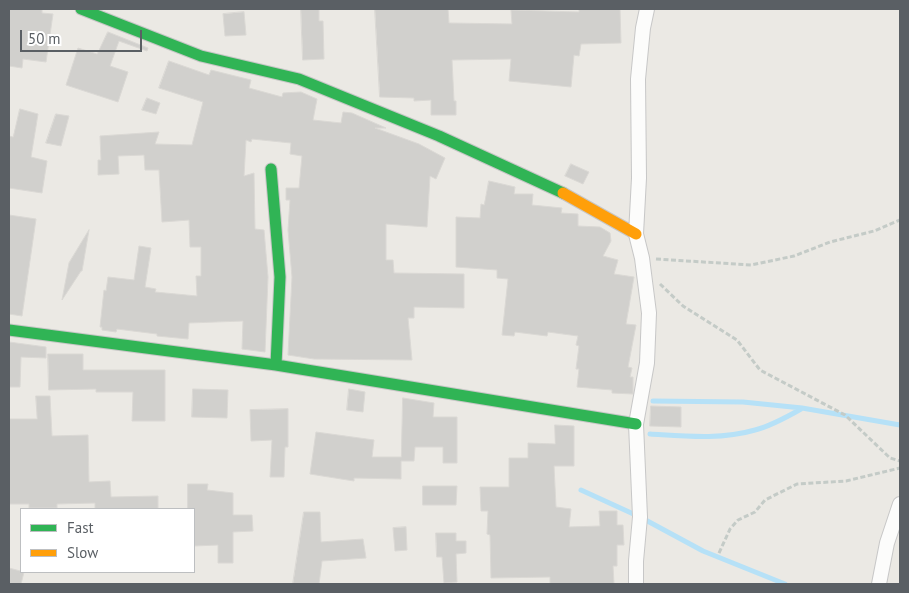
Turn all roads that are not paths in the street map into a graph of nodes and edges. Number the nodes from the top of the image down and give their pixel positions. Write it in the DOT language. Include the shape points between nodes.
graph roads {
  1 [pos="81,9"];
  2 [pos="648,9"];
  3 [pos="271,169"];
  4 [pos="636,234"];
  5 [pos="9,330"];
  6 [pos="276,365"];
  7 [pos="636,424"];
  8 [pos="900,504"];
  9 [pos="636,584"];
  10 [pos="879,584"];
  1 -- 4 [label="street" via="201,56 299,79 439,136 568,195"];
  2 -- 4 [label="street" via="638,79"];
  3 -- 6 [label="street" via="280,277"];
  4 -- 7 [label="street" via="649,313 647,363"];
  5 -- 6 [label="street"];
  6 -- 7 [label="street"];
  7 -- 9 [label="street" via="640,518"];
  8 -- 10 [label="street" via="887,542"];
}
